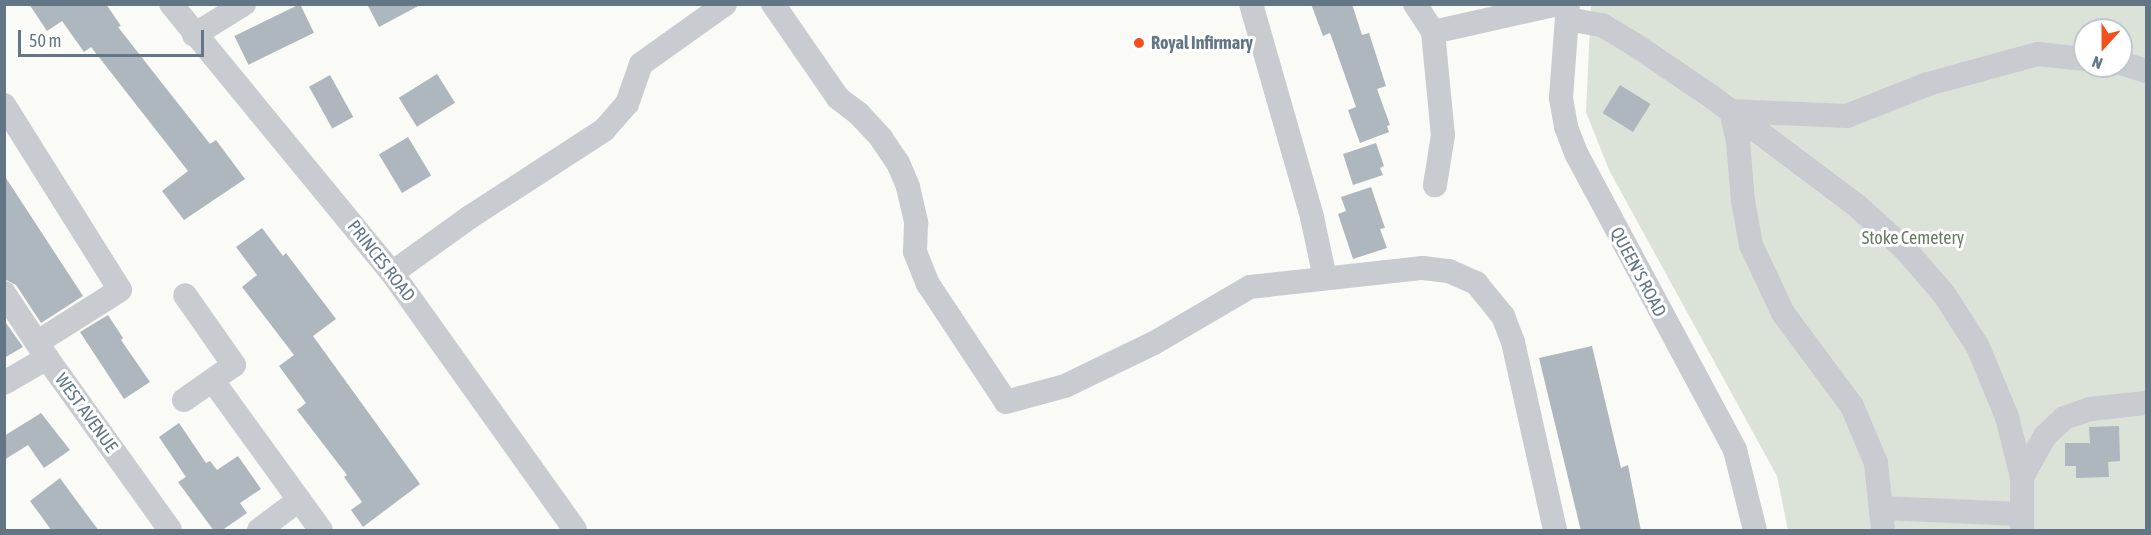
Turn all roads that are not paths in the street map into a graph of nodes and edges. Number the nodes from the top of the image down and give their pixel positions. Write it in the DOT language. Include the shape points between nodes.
graph roads {
  1 [pos="171,4"];
  2 [pos="244,4"];
  3 [pos="725,4"];
  4 [pos="773,4"];
  5 [pos="1251,4"];
  6 [pos="1414,4"];
  7 [pos="1564,9"];
  8 [pos="1433,32"];
  9 [pos="194,35"];
  10 [pos="2073,58"];
  11 [pos="4,105"];
  12 [pos="1731,111"];
  13 [pos="1435,184"];
  14 [pos="392,273"];
  15 [pos="1325,278"];
  16 [pos="4,293"];
  17 [pos="184,295"];
  18 [pos="42,350"];
  19 [pos="213,381"];
  20 [pos="4,383"];
  21 [pos="184,400"];
  22 [pos="2146,404"];
  23 [pos="2022,477"];
  24 [pos="300,500"];
  25 [pos="1882,519"];
  26 [pos="2022,523"];
  27 [pos="567,528"];
  28 [pos="171,531"];
  29 [pos="260,531"];
  30 [pos="321,531"];
  31 [pos="1556,531"];
  32 [pos="1755,531"];
  1 -- 9 [label="street, PRINCES ROAD"];
  2 -- 9 [label="street"];
  3 -- 14 [label="street" via="641,64 627,104 604,130 470,216"];
  4 -- 15 [label="street" via="838,98 858,113 898,163 916,223 915,252 928,284 1006,402 1065,386 1155,343 1250,287"];
  5 -- 15 [label="street" via="1312,217"];
  6 -- 8 [label="street"];
  7 -- 8 [label="street"];
  7 -- 12 [label="street" via="1634,44"];
  7 -- 32 [label="street, QUEEN'S ROAD" via="1561,98 1566,128 1576,155 1735,450"];
  8 -- 13 [label="street" via="1451,137"];
  9 -- 14 [label="street, PRINCES ROAD"];
  10 -- 12 [label="street" via="2038,54 1928,84 1846,116"];
  11 -- 18 [label="street" via="120,290"];
  12 -- 23 [label="street" via="1857,206 1904,248 1944,294 1978,347 2007,417"];
  12 -- 25 [label="street" via="1751,245 1783,313 1852,406 1876,463"];
  14 -- 27 [label="street, PRINCES ROAD"];
  15 -- 31 [label="street" via="1423,268 1449,271 1476,283 1492,299 1513,342"];
  16 -- 18 [label="street, WEST AVENUE"];
  17 -- 19 [label="street" via="234,365"];
  18 -- 20 [label="street"];
  18 -- 28 [label="street, WEST AVENUE"];
  19 -- 21 [label="street"];
  19 -- 24 [label="street"];
  22 -- 23 [label="street" via="2090,409 2064,418 2045,436"];
  23 -- 26 [label="street"];
  24 -- 29 [label="street"];
  24 -- 30 [label="street"];
  25 -- 26 [label="street"];
}
